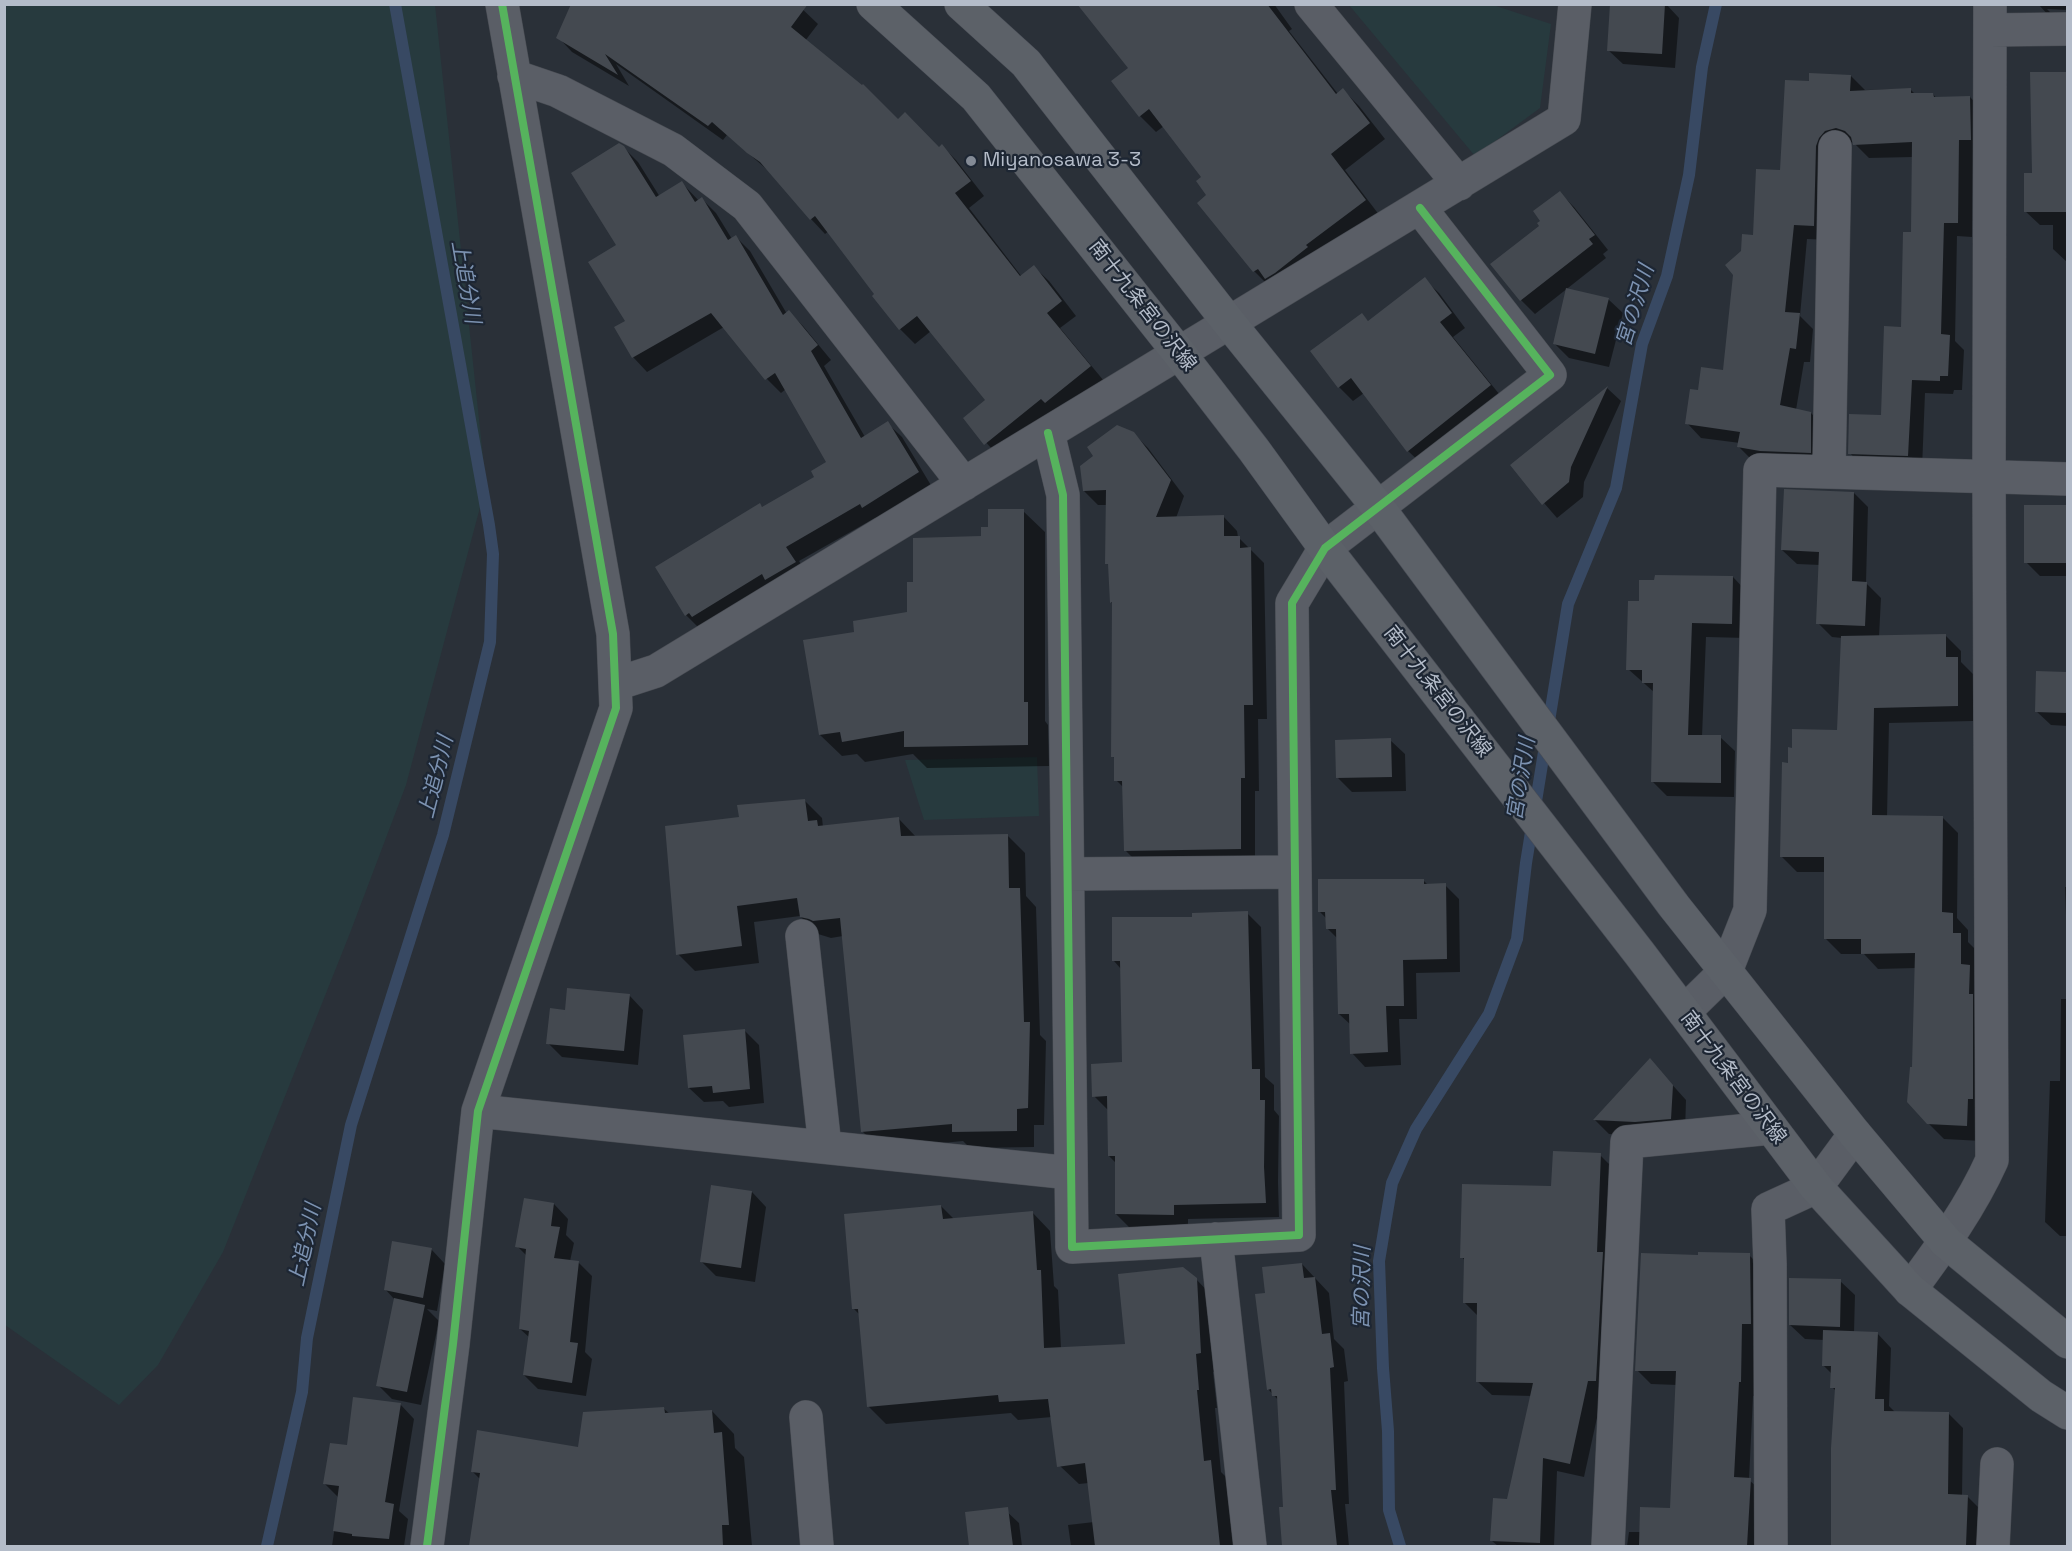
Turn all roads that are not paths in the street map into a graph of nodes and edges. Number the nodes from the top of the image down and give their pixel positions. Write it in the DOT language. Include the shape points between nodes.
graph roads {
  1 [pos="502,4"];
  2 [pos="873,4"];
  3 [pos="961,4"];
  4 [pos="1311,4"];
  5 [pos="1575,5"];
  6 [pos="1990,17"];
  7 [pos="2067,29"];
  8 [pos="514,76"];
  9 [pos="1835,147"];
  10 [pos="1459,184"];
  11 [pos="1420,208"];
  12 [pos="1230,324"];
  13 [pos="1179,353"];
  14 [pos="1048,433"];
  15 [pos="1829,472"];
  16 [pos="1989,477"];
  17 [pos="2067,479"];
  18 [pos="964,484"];
  19 [pos="1377,506"];
  20 [pos="1324,548"];
  21 [pos="616,684"];
  22 [pos="1295,872"];
  23 [pos="1068,874"];
  24 [pos="802,936"];
  25 [pos="1726,972"];
  26 [pos="1684,1012"];
  27 [pos="478,1111"];
  28 [pos="1771,1128"];
  29 [pos="1855,1134"];
  30 [pos="825,1147"];
  31 [pos="1071,1173"];
  32 [pos="1816,1187"];
  33 [pos="1216,1239"];
  34 [pos="1946,1242"];
  35 [pos="1910,1290"];
  36 [pos="2067,1342"];
  37 [pos="2067,1413"];
  38 [pos="806,1417"];
  39 [pos="1997,1464"];
  40 [pos="427,1546"];
  41 [pos="817,1546"];
  42 [pos="1250,1546"];
  43 [pos="1608,1546"];
  44 [pos="1771,1546"];
  45 [pos="1993,1546"];
  1 -- 8 [label="street"];
  2 -- 13 [label="main road, 南十九条宮の沢線" via="975,97"];
  3 -- 12 [label="main road" via="1026,63"];
  4 -- 10 [label="street"];
  5 -- 10 [label="street" via="1564,119"];
  6 -- 7 [label="street"];
  6 -- 16 [label="street"];
  8 -- 18 [label="street" via="558,91 673,150 747,206"];
  8 -- 21 [label="street" via="613,634"];
  9 -- 15 [label="street"];
  10 -- 11 [label="street"];
  11 -- 12 [label="street"];
  11 -- 19 [label="street" via="1550,375"];
  12 -- 13 [label="street"];
  12 -- 19 [label="main road"];
  13 -- 14 [label="street"];
  13 -- 20 [label="main road, 南十九条宮の沢線"];
  14 -- 18 [label="street"];
  14 -- 23 [label="street" via="1063,495"];
  15 -- 16 [label="street"];
  15 -- 25 [label="street" via="1760,470 1750,910"];
  16 -- 17 [label="street"];
  16 -- 34 [label="street" via="1992,1160"];
  18 -- 21 [label="street" via="656,671"];
  19 -- 20 [label="street"];
  19 -- 25 [label="main road"];
  20 -- 22 [label="street" via="1292,603"];
  20 -- 26 [label="main road, 南十九条宮の沢線"];
  21 -- 27 [label="street" via="616,708"];
  22 -- 23 [label="street"];
  22 -- 33 [label="street" via="1299,1235"];
  23 -- 31 [label="street"];
  24 -- 30 [label="street"];
  25 -- 26 [label="street"];
  25 -- 29 [label="main road"];
  26 -- 28 [label="main road, 南十九条宮の沢線"];
  27 -- 30 [label="street"];
  27 -- 40 [label="street"];
  28 -- 32 [label="main road, 南十九条宮の沢線"];
  28 -- 43 [label="street" via="1627,1142"];
  29 -- 32 [label="street"];
  29 -- 34 [label="main road"];
  30 -- 31 [label="street"];
  31 -- 33 [label="street" via="1072,1247"];
  32 -- 35 [label="main road, 南十九条宮の沢線"];
  32 -- 44 [label="street" via="1768,1209"];
  33 -- 42 [label="street"];
  34 -- 35 [label="street"];
  34 -- 36 [label="main road"];
  35 -- 37 [label="main road, 南十九条宮の沢線"];
  38 -- 41 [label="street"];
  39 -- 45 [label="street"];
}
